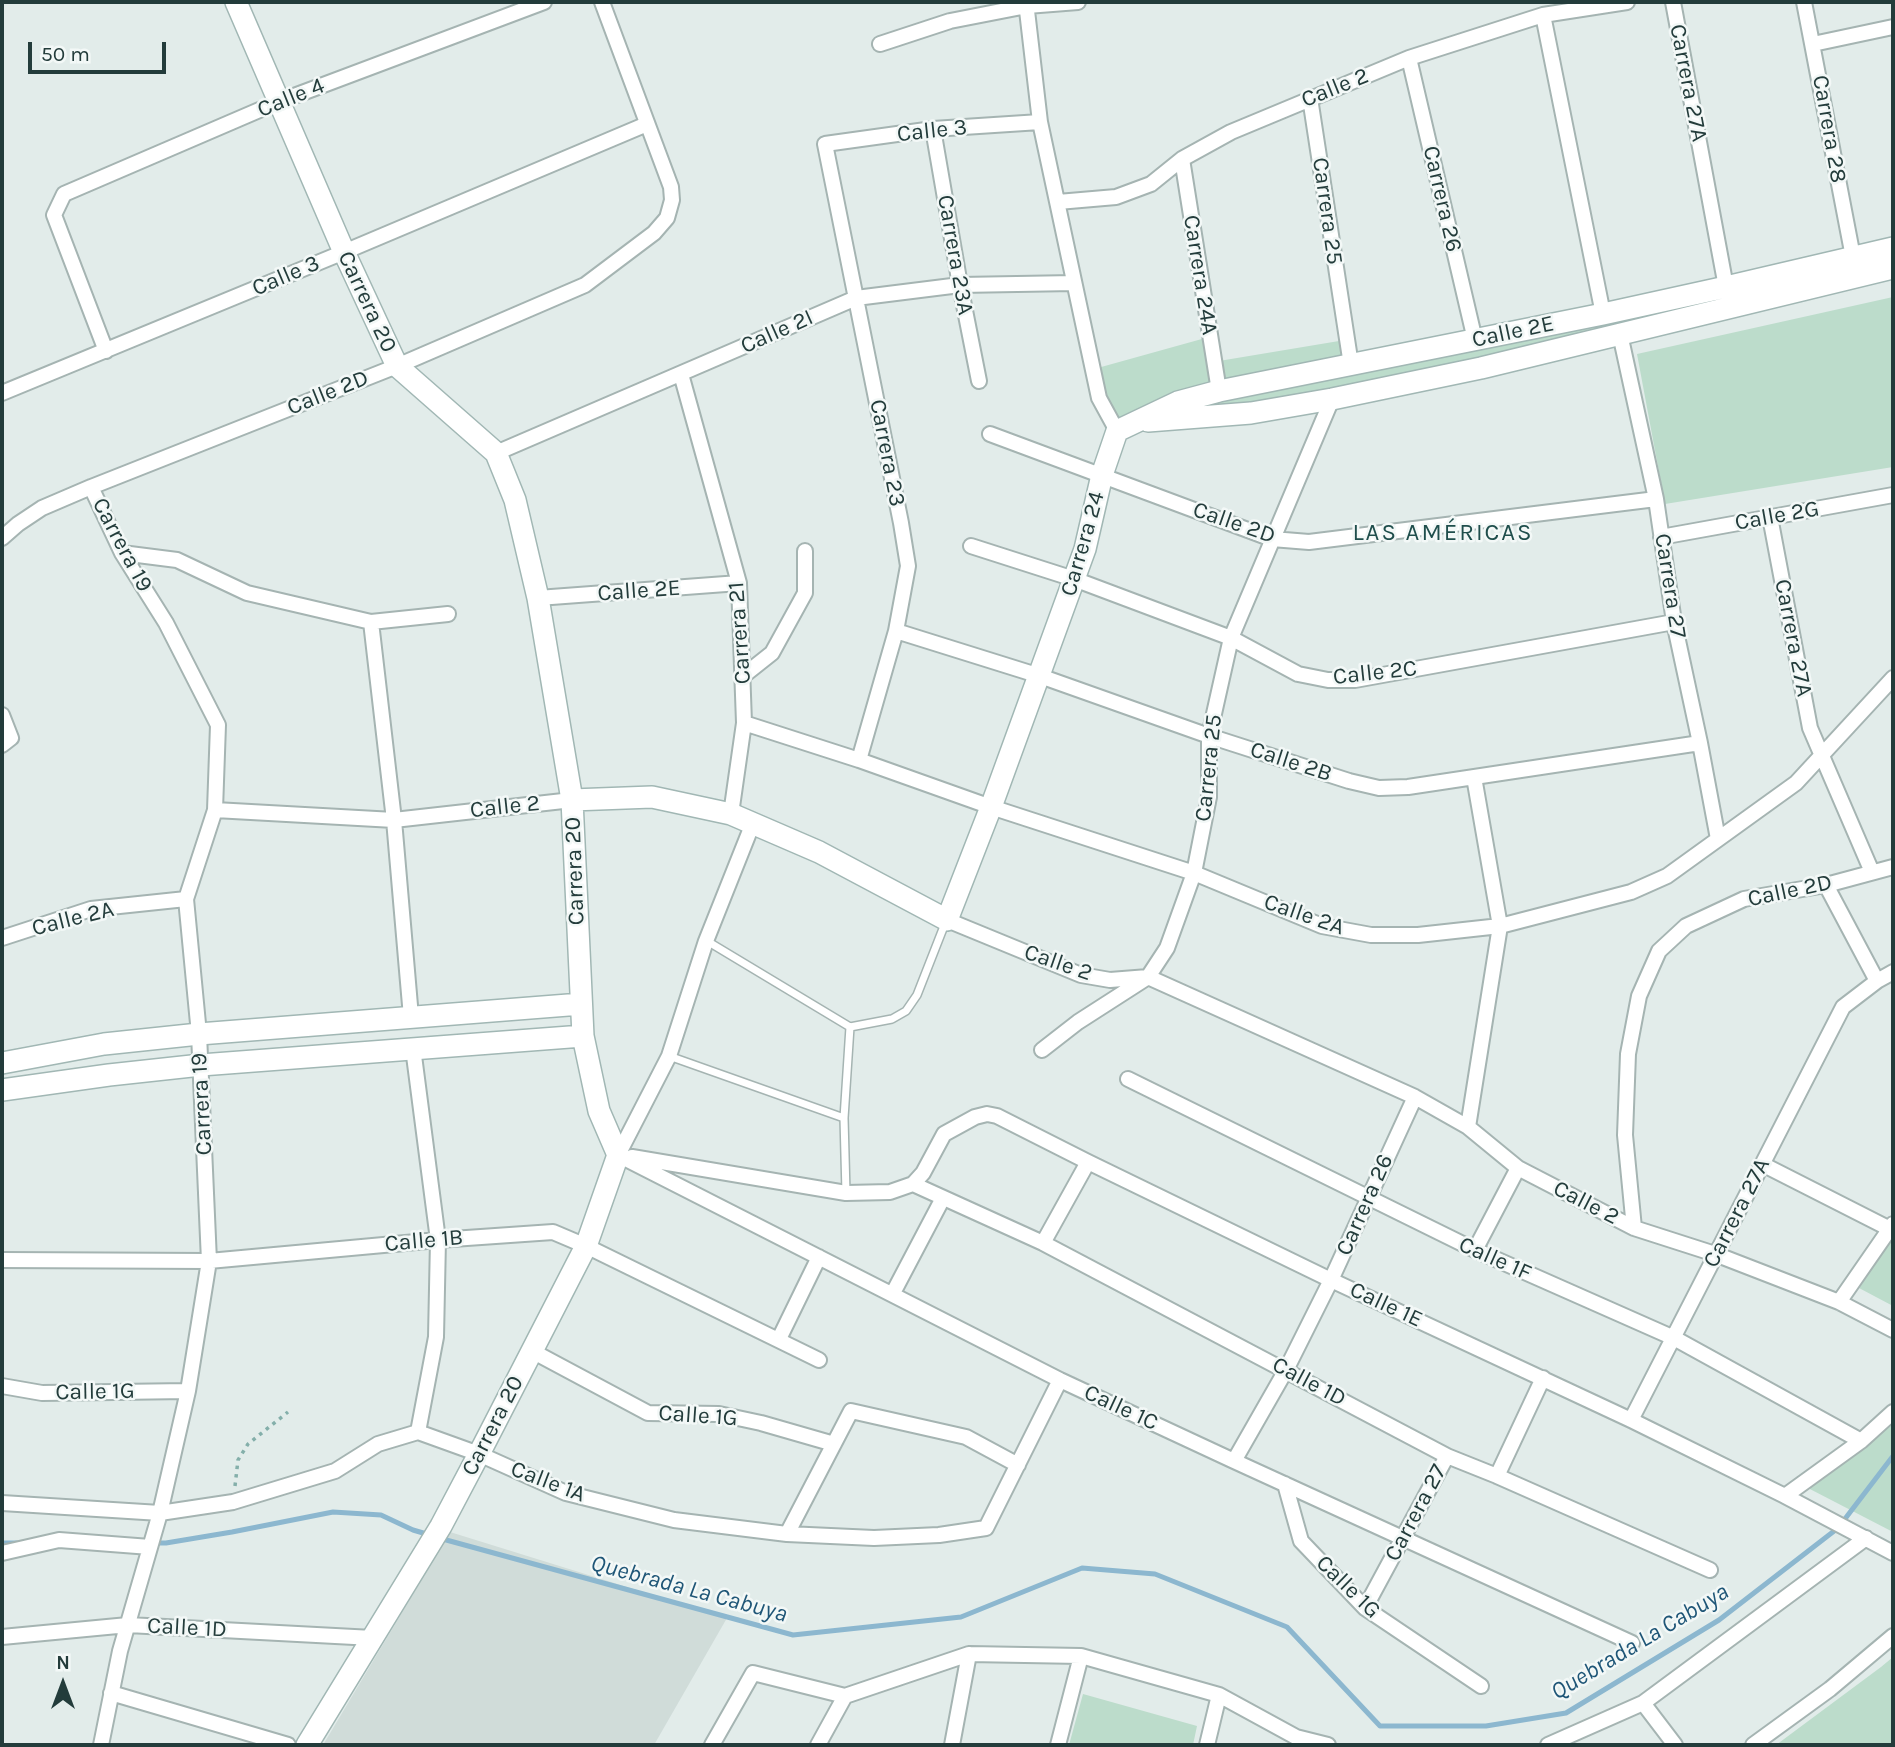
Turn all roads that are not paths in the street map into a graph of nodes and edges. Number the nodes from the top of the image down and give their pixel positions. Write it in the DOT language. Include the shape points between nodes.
graph roads {
  1 [pos="236,2"];
  2 [pos="544,2"];
  3 [pos="602,2"];
  4 [pos="1078,2"];
  5 [pos="1627,2"];
  6 [pos="1673,2"];
  7 [pos="1804,2"];
  8 [pos="1027,4"];
  9 [pos="1543,15"];
  10 [pos="1893,27"];
  11 [pos="880,44"];
  12 [pos="1813,44"];
  13 [pos="1409,58"];
  14 [pos="1310,98"];
  15 [pos="278,102"];
  16 [pos="1040,122"];
  17 [pos="647,124"];
  18 [pos="933,129"];
  19 [pos="825,144"];
  20 [pos="1182,159"];
  21 [pos="1058,202"];
  22 [pos="1893,248"];
  23 [pos="344,252"];
  24 [pos="1853,257"];
  25 [pos="1893,268"];
  26 [pos="1074,282"];
  27 [pos="960,285"];
  28 [pos="1726,287"];
  29 [pos="856,298"];
  30 [pos="1603,314"];
  31 [pos="1620,334"];
  32 [pos="1475,340"];
  33 [pos="106,351"];
  34 [pos="1351,365"];
  35 [pos="397,366"];
  36 [pos="681,374"];
  37 [pos="979,381"];
  38 [pos="1219,391"];
  39 [pos="2,393"];
  40 [pos="1332,399"];
  41 [pos="1126,426"];
  42 [pos="990,435"];
  43 [pos="496,453"];
  44 [pos="1102,475"];
  45 [pos="91,487"];
  46 [pos="1893,495"];
  47 [pos="1656,499"];
  48 [pos="1770,517"];
  49 [pos="1661,537"];
  50 [pos="2,538"];
  51 [pos="1272,539"];
  52 [pos="971,546"];
  53 [pos="805,551"];
  54 [pos="122,553"];
  55 [pos="1074,579"];
  56 [pos="739,583"];
  57 [pos="538,598"];
  58 [pos="448,614"];
  59 [pos="371,622"];
  60 [pos="1674,622"];
  61 [pos="895,631"];
  62 [pos="1231,638"];
  63 [pos="743,676"];
  64 [pos="1040,676"];
  65 [pos="1893,678"];
  66 [pos="2,715"];
  67 [pos="744,723"];
  68 [pos="1209,736"];
  69 [pos="1700,743"];
  70 [pos="2,745"];
  71 [pos="1822,755"];
  72 [pos="859,760"];
  73 [pos="1474,777"];
  74 [pos="572,800"];
  75 [pos="991,807"];
  76 [pos="215,810"];
  77 [pos="731,814"];
  78 [pos="394,820"];
  79 [pos="753,823"];
  80 [pos="1718,839"];
  81 [pos="1893,867"];
  82 [pos="1872,872"];
  83 [pos="1194,873"];
  84 [pos="1826,885"];
  85 [pos="186,899"];
  86 [pos="947,920"];
  87 [pos="1500,926"];
  88 [pos="2,938"];
  89 [pos="706,941"];
  90 [pos="1893,972"];
  91 [pos="1149,977"];
  92 [pos="1877,981"];
  93 [pos="581,1004"];
  94 [pos="411,1017"];
  95 [pos="850,1027"];
  96 [pos="199,1034"];
  97 [pos="583,1036"];
  98 [pos="413,1048"];
  99 [pos="1042,1050"];
  100 [pos="668,1056"];
  101 [pos="2,1063"];
  102 [pos="201,1065"];
  103 [pos="1128,1079"];
  104 [pos="2,1090"];
  105 [pos="1415,1097"];
  106 [pos="844,1118"];
  107 [pos="1468,1127"];
  108 [pos="618,1155"];
  109 [pos="1088,1162"];
  110 [pos="1762,1164"];
  111 [pos="1518,1168"];
  112 [pos="913,1184"];
  113 [pos="846,1193"];
  114 [pos="943,1198"];
  115 [pos="1368,1198"];
  116 [pos="1891,1226"];
  117 [pos="1634,1228"];
  118 [pos="438,1240"];
  119 [pos="1043,1243"];
  120 [pos="586,1246"];
  121 [pos="1475,1250"];
  122 [pos="1715,1254"];
  123 [pos="819,1256"];
  124 [pos="2,1260"];
  125 [pos="209,1261"];
  126 [pos="1331,1280"];
  127 [pos="893,1293"];
  128 [pos="1839,1302"];
  129 [pos="1893,1330"];
  130 [pos="1674,1338"];
  131 [pos="779,1339"];
  132 [pos="532,1351"];
  133 [pos="818,1360"];
  134 [pos="1286,1370"];
  135 [pos="1543,1378"];
  136 [pos="1060,1380"];
  137 [pos="2,1386"];
  138 [pos="188,1391"];
  139 [pos="1893,1412"];
  140 [pos="1632,1420"];
  141 [pos="418,1433"];
  142 [pos="1861,1441"];
  143 [pos="834,1444"];
  144 [pos="479,1454"];
  145 [pos="1447,1455"];
  146 [pos="1234,1461"];
  147 [pos="1018,1465"];
  148 [pos="1497,1476"];
  149 [pos="1285,1484"];
  150 [pos="1786,1496"];
  151 [pos="2,1503"];
  152 [pos="160,1513"];
  153 [pos="787,1534"];
  154 [pos="1403,1538"];
  155 [pos="1866,1538"];
  156 [pos="150,1546"];
  157 [pos="1890,1546"];
  158 [pos="4,1552"];
  159 [pos="1710,1570"];
  160 [pos="1365,1608"];
  161 [pos="128,1625"];
  162 [pos="1893,1636"];
  163 [pos="2,1637"];
  164 [pos="373,1638"];
  165 [pos="1632,1643"];
  166 [pos="969,1654"];
  167 [pos="1081,1656"];
  168 [pos="1481,1686"];
  169 [pos="111,1693"];
  170 [pos="1219,1695"];
  171 [pos="845,1696"];
  172 [pos="1643,1703"];
  173 [pos="253,1740"];
  174 [pos="1295,1741"];
  175 [pos="101,1745"];
  176 [pos="288,1745"];
  177 [pos="307,1745"];
  178 [pos="712,1745"];
  179 [pos="818,1745"];
  180 [pos="952,1745"];
  181 [pos="1058,1745"];
  182 [pos="1207,1745"];
  183 [pos="1328,1745"];
  184 [pos="1548,1745"];
  185 [pos="1675,1745"];
  186 [pos="1753,1745"];
  1 -- 15 [label="street, Carrera 20"];
  2 -- 15 [label="street, Calle 4"];
  3 -- 17 [label="street, Calle 2D"];
  4 -- 8 [label="street"];
  5 -- 9 [label="street, Calle 2"];
  6 -- 28 [label="street, Carrera 27A"];
  7 -- 12 [label="street, Carrera 28"];
  8 -- 11 [label="street" via="950,21"];
  8 -- 16 [label="street"];
  9 -- 13 [label="street, Calle 2"];
  9 -- 30 [label="street"];
  10 -- 12 [label="street"];
  12 -- 24 [label="street, Carrera 28"];
  13 -- 14 [label="street, Calle 2"];
  13 -- 32 [label="street, Carrera 26"];
  14 -- 20 [label="street, Calle 2"];
  14 -- 34 [label="street, Carrera 25"];
  15 -- 23 [label="street, Carrera 20"];
  15 -- 33 [label="street, Calle 4" via="64,194 54,215"];
  16 -- 18 [label="street, Calle 3"];
  16 -- 21 [label="street"];
  17 -- 23 [label="street, Calle 3"];
  17 -- 35 [label="street, Calle 2D" via="672,200 667,218 654,233 585,285"];
  18 -- 19 [label="street, Calle 3"];
  18 -- 27 [label="street, Carrera 23A"];
  19 -- 29 [label="street, Carrera 23"];
  20 -- 21 [label="street, Calle 2" via="1151,184 1116,197"];
  20 -- 38 [label="street, Carrera 24A"];
  21 -- 26 [label="street"];
  22 -- 24 [label="street, Calle 2E"];
  23 -- 33 [label="street, Calle 3"];
  23 -- 35 [label="street, Carrera 20"];
  24 -- 28 [label="street, Calle 2E"];
  25 -- 31 [label="street, Calle 2E"];
  26 -- 27 [label="street, Calle 2I"];
  26 -- 41 [label="street" via="1099,398"];
  27 -- 29 [label="street, Calle 2I"];
  27 -- 37 [label="street, Carrera 23A"];
  28 -- 30 [label="street, Calle 2E"];
  29 -- 36 [label="street, Calle 2I"];
  29 -- 61 [label="street, Carrera 23" via="908,566"];
  30 -- 32 [label="street, Calle 2E"];
  31 -- 40 [label="street, Calle 2E"];
  31 -- 47 [label="street, Carrera 27"];
  32 -- 34 [label="street, Calle 2E"];
  33 -- 39 [label="street, Calle 3"];
  34 -- 38 [label="street, Calle 2E"];
  35 -- 43 [label="street, Carrera 20"];
  35 -- 45 [label="street, Calle 2D"];
  36 -- 43 [label="street, Calle 2I"];
  36 -- 56 [label="street, Carrera 21"];
  38 -- 41 [label="street, Calle 2E" via="1178,402"];
  40 -- 41 [label="street, Calle 2E"];
  40 -- 51 [label="street, Carrera 25"];
  41 -- 44 [label="street, Carrera 24"];
  42 -- 44 [label="street, Calle 2D"];
  43 -- 57 [label="street, Carrera 20" via="515,500"];
  44 -- 51 [label="street, Calle 2D"];
  44 -- 55 [label="street, Carrera 24"];
  45 -- 50 [label="street, Calle 2D" via="42,508"];
  45 -- 54 [label="street, Carrera 19"];
  46 -- 48 [label="street, Calle 2G"];
  47 -- 49 [label="street, Carrera 27"];
  47 -- 51 [label="street, Calle 2D" via="1309,542"];
  48 -- 49 [label="street, Calle 2G"];
  48 -- 71 [label="street, Carrera 27A" via="1810,728"];
  49 -- 60 [label="street, Carrera 27"];
  51 -- 62 [label="street, Carrera 25"];
  52 -- 55 [label="street, Calle 2C"];
  53 -- 63 [label="street" via="805,593 772,653"];
  54 -- 59 [label="street" via="177,560 247,593"];
  54 -- 76 [label="street, Carrera 19" via="166,623 218,725"];
  55 -- 62 [label="street, Calle 2C"];
  55 -- 64 [label="street, Carrera 24"];
  56 -- 57 [label="street, Calle 2E"];
  56 -- 63 [label="street, Carrera 21"];
  57 -- 74 [label="street, Carrera 20"];
  58 -- 59 [label="street"];
  59 -- 78 [label="street"];
  60 -- 62 [label="street, Calle 2C" via="1355,680 1298,674"];
  60 -- 69 [label="street, Carrera 27"];
  61 -- 64 [label="street, Calle 2B"];
  61 -- 72 [label="street, Carrera 23"];
  62 -- 68 [label="street, Carrera 25"];
  63 -- 67 [label="street, Carrera 21"];
  64 -- 68 [label="street, Calle 2B"];
  64 -- 75 [label="street, Carrera 24"];
  65 -- 71 [label="street, Calle 2A"];
  66 -- 70 [label="street" via="12,738"];
  67 -- 72 [label="street, Calle 2A"];
  67 -- 77 [label="street, Carrera 21"];
  68 -- 73 [label="street, Calle 2B" via="1379,788"];
  68 -- 83 [label="street, Carrera 25" via="1209,797"];
  69 -- 73 [label="street, Calle 2B"];
  69 -- 80 [label="street, Carrera 27"];
  71 -- 80 [label="street, Calle 2A" via="1796,783"];
  71 -- 82 [label="street, Carrera 27A"];
  72 -- 75 [label="street, Calle 2A"];
  73 -- 87 [label="street"];
  74 -- 77 [label="street, Calle 2" via="652,797"];
  74 -- 78 [label="street, Calle 2"];
  74 -- 93 [label="street, Carrera 20"];
  75 -- 83 [label="street, Calle 2A"];
  75 -- 86 [label="street, Carrera 24"];
  76 -- 78 [label="street, Calle 2"];
  76 -- 85 [label="street, Carrera 19"];
  77 -- 79 [label="street, Calle 2"];
  78 -- 94 [label="street"];
  79 -- 86 [label="street, Calle 2"];
  79 -- 89 [label="street"];
  80 -- 87 [label="street, Calle 2A" via="1667,876 1630,892"];
  81 -- 82 [label="street, Calle 2D"];
  82 -- 84 [label="street, Calle 2D"];
  83 -- 87 [label="street, Calle 2A" via="1322,926 1371,934"];
  83 -- 91 [label="street, Carrera 25" via="1167,948"];
  84 -- 92 [label="street"];
  84 -- 117 [label="street, Calle 2D" via="1744,900 1686,926 1659,951 1639,996 1628,1054 1625,1135"];
  85 -- 88 [label="street, Calle 2A" via="91,909"];
  85 -- 96 [label="street, Carrera 19"];
  86 -- 91 [label="street, Calle 2" via="1081,975 1110,980"];
  86 -- 95 [label="lane, Carrera 24" via="906,1011"];
  87 -- 107 [label="street"];
  89 -- 95 [label="lane"];
  89 -- 100 [label="street"];
  90 -- 92 [label="street"];
  91 -- 99 [label="street, Carrera 25"];
  91 -- 105 [label="street, Calle 2"];
  92 -- 110 [label="street, Carrera 27A" via="1843,1007"];
  93 -- 94 [label="street"];
  93 -- 97 [label="street, Carrera 20"];
  94 -- 96 [label="street"];
  95 -- 106 [label="lane"];
  96 -- 101 [label="street" via="104,1044"];
  96 -- 102 [label="street, Carrera 19"];
  97 -- 98 [label="street"];
  97 -- 108 [label="street, Carrera 20" via="599,1111"];
  98 -- 102 [label="street"];
  98 -- 118 [label="street"];
  100 -- 106 [label="lane"];
  100 -- 108 [label="street"];
  102 -- 104 [label="street"];
  102 -- 125 [label="street, Carrera 19"];
  103 -- 115 [label="street, Calle 1F"];
  105 -- 107 [label="street, Calle 2"];
  105 -- 115 [label="street, Carrera 26"];
  106 -- 113 [label="lane"];
  107 -- 111 [label="street, Calle 2"];
  108 -- 113 [label="street"];
  108 -- 120 [label="street, Carrera 20"];
  108 -- 123 [label="street, Calle 1C"];
  109 -- 112 [label="street, Calle 1E" via="987,1114 944,1135"];
  109 -- 119 [label="street"];
  109 -- 126 [label="street, Calle 1E"];
  110 -- 116 [label="street"];
  110 -- 122 [label="street, Carrera 27A"];
  111 -- 117 [label="street, Calle 2"];
  111 -- 121 [label="street"];
  112 -- 113 [label="street" via="890,1192"];
  112 -- 114 [label="street, Calle 1D"];
  114 -- 119 [label="street, Calle 1D"];
  114 -- 127 [label="street"];
  115 -- 121 [label="street, Calle 1F"];
  115 -- 126 [label="street, Carrera 26"];
  116 -- 128 [label="street"];
  117 -- 122 [label="street, Calle 2"];
  118 -- 120 [label="street, Calle 1B" via="553,1232"];
  118 -- 125 [label="street, Calle 1B"];
  118 -- 141 [label="street" via="436,1337"];
  119 -- 134 [label="street, Calle 1D"];
  120 -- 131 [label="street, Calle 1B"];
  120 -- 132 [label="street, Carrera 20"];
  121 -- 130 [label="street, Calle 1F"];
  122 -- 128 [label="street, Calle 2"];
  122 -- 130 [label="street, Carrera 27A"];
  123 -- 127 [label="street, Calle 1C"];
  123 -- 131 [label="street"];
  124 -- 125 [label="street, Calle 1B"];
  125 -- 138 [label="street, Carrera 19"];
  126 -- 134 [label="street, Carrera 26"];
  126 -- 135 [label="street, Calle 1E"];
  127 -- 136 [label="street, Calle 1C"];
  128 -- 129 [label="street, Calle 2"];
  130 -- 140 [label="street, Carrera 27A"];
  130 -- 142 [label="street, Calle 1F"];
  131 -- 133 [label="street, Calle 1B"];
  132 -- 143 [label="street, Calle 1G" via="648,1413 719,1414"];
  132 -- 144 [label="street, Carrera 20"];
  134 -- 145 [label="street, Calle 1D"];
  134 -- 146 [label="street, Carrera 26"];
  135 -- 140 [label="street, Calle 1E"];
  135 -- 148 [label="street"];
  136 -- 146 [label="street, Calle 1C"];
  136 -- 147 [label="street"];
  137 -- 138 [label="street, Calle 1G" via="42,1393"];
  138 -- 152 [label="street, Carrera 19"];
  139 -- 142 [label="street"];
  140 -- 150 [label="street, Calle 1E"];
  141 -- 144 [label="street, Calle 1A"];
  141 -- 152 [label="street" via="378,1444 335,1471 233,1502"];
  142 -- 150 [label="street"];
  143 -- 147 [label="street" via="851,1411 966,1437"];
  143 -- 153 [label="street"];
  144 -- 153 [label="street, Calle 1A" via="566,1493 674,1520"];
  144 -- 164 [label="street, Carrera 20"];
  145 -- 148 [label="street, Calle 1D"];
  145 -- 154 [label="street, Carrera 27"];
  146 -- 149 [label="street, Calle 1C"];
  147 -- 153 [label="street, Calle 1A" via="986,1528 874,1538"];
  148 -- 159 [label="street, Calle 1D"];
  149 -- 154 [label="street, Calle 1C"];
  149 -- 160 [label="street, Calle 1G" via="1301,1541"];
  150 -- 155 [label="street, Calle 1E"];
  151 -- 152 [label="street"];
  152 -- 156 [label="street, Carrera 19"];
  154 -- 160 [label="street, Carrera 27"];
  154 -- 165 [label="street, Calle 1C"];
  155 -- 157 [label="street, Calle 1E"];
  155 -- 172 [label="street"];
  156 -- 158 [label="street" via="59,1540"];
  156 -- 161 [label="street, Carrera 19"];
  160 -- 168 [label="street, Calle 1G"];
  161 -- 163 [label="street, Calle 1D"];
  161 -- 164 [label="street, Calle 1D"];
  161 -- 169 [label="street, Carrera 19"];
  162 -- 186 [label="street"];
  164 -- 177 [label="street, Carrera 20"];
  166 -- 167 [label="street"];
  166 -- 171 [label="street"];
  166 -- 180 [label="street"];
  167 -- 170 [label="street"];
  167 -- 181 [label="street"];
  169 -- 173 [label="street"];
  169 -- 175 [label="street, Carrera 19"];
  170 -- 174 [label="street"];
  170 -- 182 [label="street"];
  171 -- 178 [label="street" via="753,1673"];
  171 -- 179 [label="street"];
  172 -- 184 [label="street"];
  172 -- 185 [label="street"];
  173 -- 176 [label="street"];
  174 -- 183 [label="street"];
}
